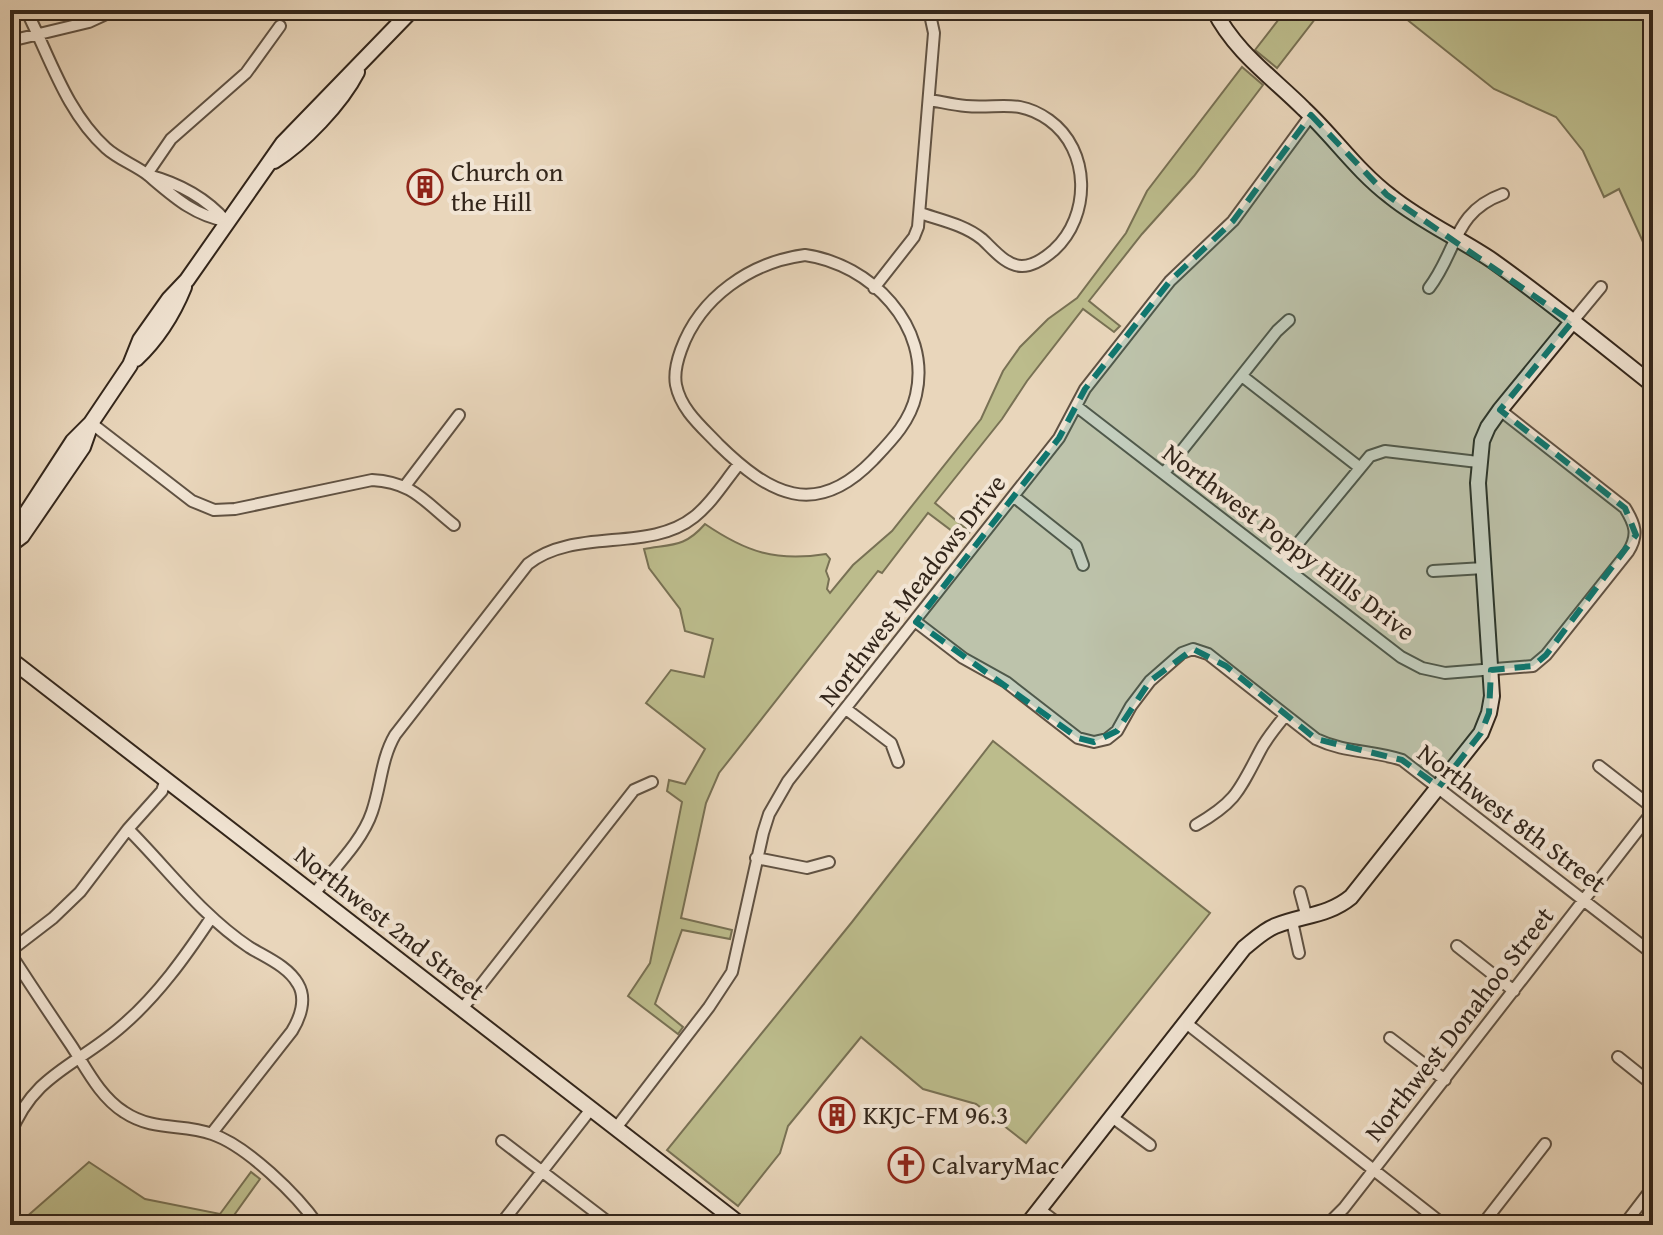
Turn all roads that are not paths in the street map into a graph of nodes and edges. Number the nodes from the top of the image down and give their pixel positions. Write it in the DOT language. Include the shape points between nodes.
graph roads {
  1 [pos="26,10"];
  2 [pos="115,10"];
  3 [pos="412,10"];
  4 [pos="929,10"];
  5 [pos="1214,10"];
  6 [pos="280,26"];
  7 [pos="39,35"];
  8 [pos="10,41"];
  9 [pos="930,100"];
  10 [pos="1311,115"];
  11 [pos="147,174"];
  12 [pos="1503,194"];
  13 [pos="920,213"];
  14 [pos="226,221"];
  15 [pos="1455,240"];
  16 [pos="1601,287"];
  17 [pos="874,288"];
  18 [pos="1429,288"];
  19 [pos="1289,320"];
  20 [pos="1572,322"];
  21 [pos="1242,376"];
  22 [pos="1653,385"];
  23 [pos="1076,406"];
  24 [pos="1500,410"];
  25 [pos="459,415"];
  26 [pos="91,423"];
  27 [pos="1478,462"];
  28 [pos="739,464"];
  29 [pos="1359,467"];
  30 [pos="1164,473"];
  31 [pos="405,486"];
  32 [pos="1013,496"];
  33 [pos="454,525"];
  34 [pos="10,538"];
  35 [pos="10,545"];
  36 [pos="1281,564"];
  37 [pos="1083,565"];
  38 [pos="1484,568"];
  39 [pos="1433,571"];
  40 [pos="916,622"];
  41 [pos="10,659"];
  42 [pos="1491,670"];
  43 [pos="846,709"];
  44 [pos="1285,716"];
  45 [pos="898,762"];
  46 [pos="1599,766"];
  47 [pos="166,779"];
  48 [pos="652,782"];
  49 [pos="1439,787"];
  50 [pos="1653,809"];
  51 [pos="1196,825"];
  52 [pos="128,829"];
  53 [pos="756,858"];
  54 [pos="829,862"];
  55 [pos="1300,892"];
  56 [pos="314,894"];
  57 [pos="1585,901"];
  58 [pos="211,918"];
  59 [pos="1307,918"];
  60 [pos="1292,921"];
  61 [pos="1457,946"];
  62 [pos="10,952"];
  63 [pos="1299,953"];
  64 [pos="1653,954"];
  65 [pos="1514,991"];
  66 [pos="462,1009"];
  67 [pos="1186,1023"];
  68 [pos="1390,1038"];
  69 [pos="1618,1057"];
  70 [pos="79,1058"];
  71 [pos="1445,1080"];
  72 [pos="1653,1085"];
  73 [pos="591,1109"];
  74 [pos="1112,1117"];
  75 [pos="616,1128"];
  76 [pos="212,1133"];
  77 [pos="10,1135"];
  78 [pos="502,1141"];
  79 [pos="1545,1144"];
  80 [pos="1150,1145"];
  81 [pos="1373,1169"];
  82 [pos="543,1171"];
  83 [pos="1653,1187"];
  84 [pos="1039,1209"];
  85 [pos="318,1225"];
  86 [pos="500,1225"];
  87 [pos="612,1225"];
  88 [pos="741,1225"];
  89 [pos="1027,1225"];
  90 [pos="1060,1225"];
  91 [pos="1327,1225"];
  92 [pos="1444,1225"];
  93 [pos="1482,1225"];
  94 [pos="1624,1225"];
  1 -- 7 [label="street"];
  2 -- 7 [label="street"];
  3 -- 14 [label="main road" via="291,150 270,163"];
  4 -- 9 [label="street" via="934,33"];
  5 -- 10 [label="main road" via="1249,59"];
  6 -- 11 [label="street" via="246,73 171,139"];
  7 -- 8 [label="street"];
  7 -- 11 [label="street" via="87,129 108,151"];
  9 -- 13 [label="street"];
  9 -- 13 [label="street" via="1022,107 1050,121 1072,147 1081,191 1076,219 1058,246 1036,263 1022,266 1010,263 965,228"];
  10 -- 15 [label="main road" via="1387,195"];
  10 -- 23 [label="street, Northwest Meadows Drive" via="1233,221 1170,281"];
  11 -- 14 [label="street" via="205,218"];
  12 -- 15 [label="street" via="1476,207"];
  13 -- 17 [label="street" via="914,237"];
  14 -- 26 [label="main road" via="176,306"];
  15 -- 18 [label="street"];
  15 -- 20 [label="main road"];
  16 -- 20 [label="street"];
  17 -- 28 [label="street" via="904,319 918,354 919,383 903,427 852,480 810,496 776,489"];
  17 -- 28 [label="street" via="846,266 823,258 785,258 734,281 697,317 679,357 676,385 689,413"];
  19 -- 21 [label="street"];
  20 -- 22 [label="main road"];
  20 -- 24 [label="main road"];
  21 -- 29 [label="street"];
  21 -- 30 [label="street"];
  23 -- 30 [label="street, Northwest Poppy Hills Drive"];
  23 -- 32 [label="street, Northwest Meadows Drive" via="1059,438"];
  24 -- 27 [label="main road" via="1488,427"];
  24 -- 42 [label="street, Northwest Poppy Hills Drive" via="1625,508 1636,535 1546,655 1533,666"];
  25 -- 31 [label="street"];
  26 -- 31 [label="street" via="192,501 214,510 372,480"];
  26 -- 34 [label="main road" via="73,441"];
  26 -- 35 [label="main road" via="83,447 22,536"];
  27 -- 29 [label="street" via="1385,451"];
  27 -- 38 [label="main road"];
  28 -- 56 [label="street" via="706,505 679,526 574,544 528,564 395,735 367,825"];
  29 -- 36 [label="street"];
  30 -- 36 [label="street, Northwest Poppy Hills Drive"];
  31 -- 33 [label="street"];
  32 -- 37 [label="street" via="1076,546"];
  32 -- 40 [label="street, Northwest Meadows Drive"];
  36 -- 42 [label="street, Northwest Poppy Hills Drive" via="1422,668 1445,673"];
  38 -- 39 [label="street"];
  38 -- 42 [label="main road"];
  40 -- 43 [label="street, Northwest Meadows Drive"];
  40 -- 44 [label="street, Northwest 8th Street" via="1078,738 1107,739 1150,681 1193,649 1226,666"];
  41 -- 47 [label="main road, Northwest 2nd Street"];
  42 -- 49 [label="main road" via="1489,713 1481,733"];
  43 -- 45 [label="street" via="891,743"];
  43 -- 53 [label="street, Northwest Meadows Drive" via="778,796"];
  44 -- 49 [label="street, Northwest 8th Street" via="1336,748 1402,760"];
  44 -- 51 [label="street" via="1242,787"];
  46 -- 50 [label="street"];
  47 -- 52 [label="street" via="162,791"];
  47 -- 56 [label="main road, Northwest 2nd Street"];
  48 -- 66 [label="street" via="634,790"];
  49 -- 57 [label="street, Northwest 8th Street"];
  49 -- 59 [label="main road" via="1351,897 1338,908"];
  50 -- 57 [label="street, Northwest Donahoo Street"];
  52 -- 58 [label="street"];
  52 -- 62 [label="street" via="80,892"];
  53 -- 54 [label="street" via="807,868"];
  53 -- 75 [label="street, Northwest Meadows Drive" via="732,972"];
  55 -- 59 [label="street"];
  56 -- 66 [label="main road, Northwest 2nd Street"];
  57 -- 64 [label="street, Northwest 8th Street"];
  57 -- 65 [label="street, Northwest Donahoo Street"];
  58 -- 70 [label="street" via="146,1004"];
  58 -- 76 [label="street" via="291,975 302,994 292,1031"];
  59 -- 60 [label="main road"];
  60 -- 63 [label="street"];
  60 -- 67 [label="main road" via="1244,948"];
  61 -- 65 [label="street"];
  62 -- 70 [label="street"];
  65 -- 71 [label="street, Northwest Donahoo Street"];
  66 -- 73 [label="main road, Northwest 2nd Street"];
  67 -- 74 [label="main road"];
  67 -- 81 [label="street"];
  68 -- 71 [label="street"];
  69 -- 72 [label="street"];
  70 -- 76 [label="street" via="122,1111 158,1126"];
  70 -- 77 [label="street" via="41,1085"];
  71 -- 81 [label="street, Northwest Donahoo Street"];
  73 -- 75 [label="main road, Northwest 2nd Street"];
  73 -- 82 [label="street"];
  74 -- 80 [label="street"];
  74 -- 84 [label="main road"];
  75 -- 88 [label="main road, Northwest 2nd Street"];
  76 -- 85 [label="street" via="291,1191"];
  78 -- 82 [label="street"];
  79 -- 93 [label="street"];
  81 -- 91 [label="street, Northwest Donahoo Street"];
  81 -- 92 [label="street"];
  82 -- 86 [label="street"];
  82 -- 87 [label="street"];
  83 -- 94 [label="street"];
  84 -- 89 [label="main road"];
  84 -- 90 [label="street"];
}
